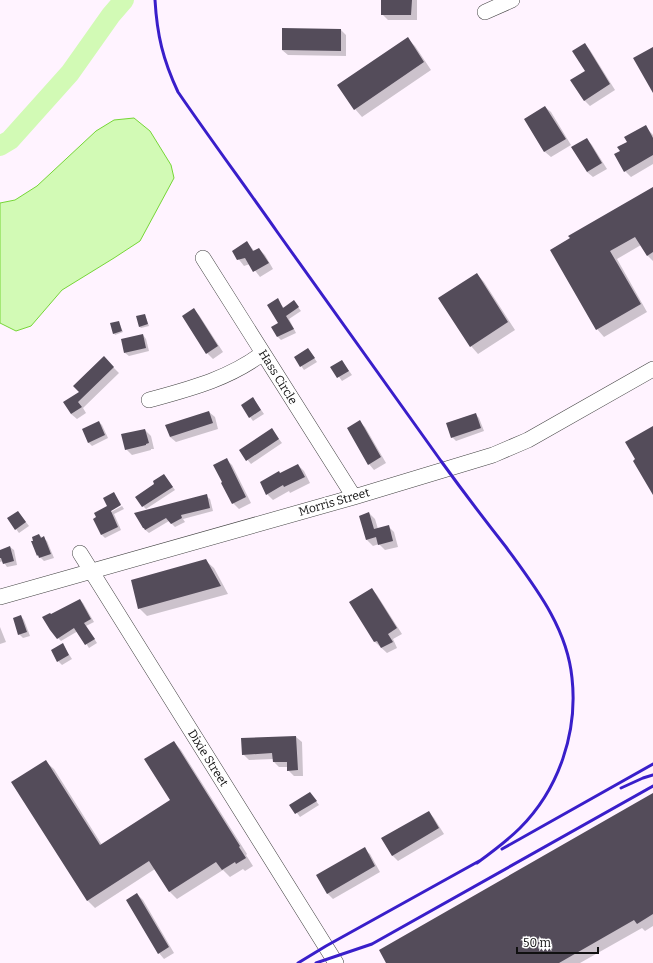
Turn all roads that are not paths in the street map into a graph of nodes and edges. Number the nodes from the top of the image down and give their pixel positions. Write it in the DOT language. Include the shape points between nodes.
graph roads {
  1 [pos="512,0"];
  2 [pos="485,12"];
  3 [pos="203,258"];
  4 [pos="264,353"];
  5 [pos="653,369"];
  6 [pos="149,400"];
  7 [pos="354,497"];
  8 [pos="80,553"];
  9 [pos="92,571"];
  10 [pos="0,597"];
  11 [pos="336,963"];
  1 -- 2 [label="street"];
  3 -- 4 [label="street, Hass Circle"];
  4 -- 6 [label="street" via="218,379"];
  4 -- 7 [label="street, Hass Circle"];
  5 -- 7 [label="street, Morris Street" via="521,443 493,455"];
  7 -- 9 [label="street, Morris Street"];
  8 -- 9 [label="street, Dixie Street"];
  9 -- 10 [label="street, Morris Street"];
  9 -- 11 [label="street, Dixie Street"];
}
